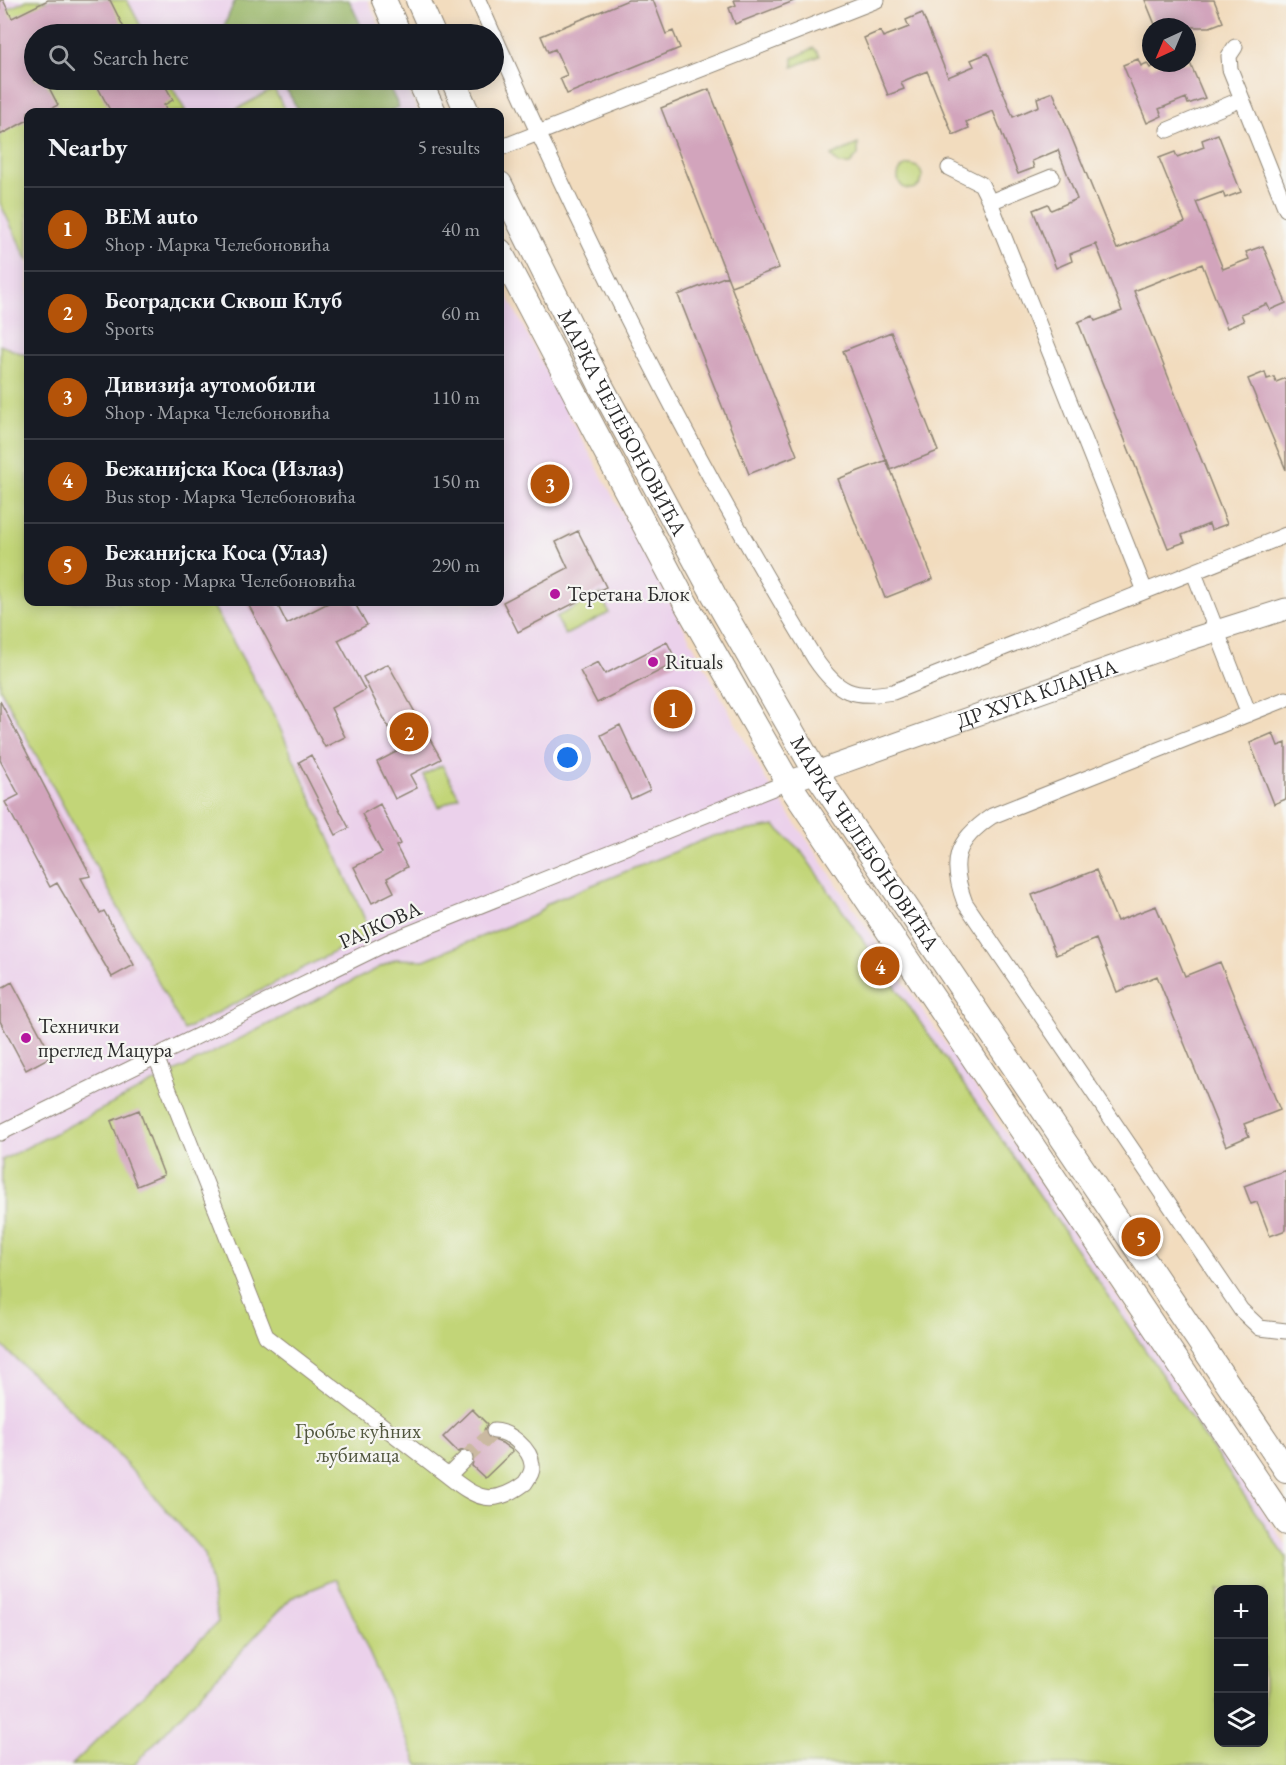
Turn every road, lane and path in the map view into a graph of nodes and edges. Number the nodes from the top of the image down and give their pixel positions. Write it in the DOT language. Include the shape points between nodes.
graph roads {
  1 [pos="384,0"];
  2 [pos="418,0"];
  3 [pos="478,0"];
  4 [pos="877,0"];
  5 [pos="395,24"];
  6 [pos="429,24"];
  7 [pos="488,24"];
  8 [pos="1235,47"];
  9 [pos="504,60"];
  10 [pos="424,90"];
  11 [pos="457,90"];
  12 [pos="1242,99"];
  13 [pos="432,108"];
  14 [pos="465,108"];
  15 [pos="1167,129"];
  16 [pos="537,133"];
  17 [pos="504,146"];
  18 [pos="949,168"];
  19 [pos="1052,177"];
  20 [pos="504,192"];
  21 [pos="990,202"];
  22 [pos="1286,209"];
  23 [pos="504,259"];
  24 [pos="1286,535"];
  25 [pos="1194,573"];
  26 [pos="1145,591"];
  27 [pos="1286,609"];
  28 [pos="1216,631"];
  29 [pos="1286,699"];
  30 [pos="1249,714"];
  31 [pos="816,772"];
  32 [pos="788,782"];
  33 [pos="156,1057"];
  34 [pos="0,1133"];
  35 [pos="1286,1331"];
  36 [pos="494,1431"];
  37 [pos="465,1458"];
  38 [pos="1286,1470"];
  39 [pos="448,1476"];
  40 [pos="1286,1523"];
  1 -- 5 [label="main road"];
  2 -- 6 [label="main road"];
  3 -- 7 [label="street"];
  4 -- 16 [label="street"];
  8 -- 12 [label="street" via="1229,56 1230,69"];
  9 -- 16 [label="street"];
  10 -- 13 [label="main road"];
  11 -- 14 [label="main road"];
  12 -- 15 [label="street"];
  12 -- 22 [label="street"];
  16 -- 17 [label="street"];
  16 -- 26 [label="street" via="707,471 831,682 859,695 893,692"];
  18 -- 21 [label="street" via="981,184"];
  19 -- 21 [label="street"];
  20 -- 31 [label="main road, МАРКА ЧЕЛЕБОНОВИЋА" via="599,382 692,555"];
  21 -- 26 [label="street"];
  23 -- 32 [label="main road, МАРКА ЧЕЛЕБОНОВИЋА" via="674,582"];
  24 -- 25 [label="street"];
  25 -- 26 [label="street"];
  25 -- 28 [label="street"];
  27 -- 28 [label="main road, ДР ХУГА КЛАЈНА"];
  28 -- 30 [label="street"];
  28 -- 31 [label="main road, ДР ХУГА КЛАЈНА"];
  29 -- 30 [label="street"];
  30 -- 35 [label="street" via="992,816 971,830 961,846 956,874 965,903 1241,1310 1260,1328"];
  31 -- 32 [label="main road, ДР ХУГА КЛАЈНА"];
  31 -- 38 [label="main road, МАРКА ЧЕЛЕБОНОВИЋА"];
  32 -- 33 [label="street, РАЈКОВА" via="391,941"];
  32 -- 40 [label="main road, МАРКА ЧЕЛЕБОНОВИЋА"];
  33 -- 34 [label="street, РАЈКОВА"];
  33 -- 39 [label="street" via="266,1336"];
  36 -- 39 [label="street" via="506,1433 530,1456 532,1466 525,1483 485,1499"];
  37 -- 39 [label="street"];
}
